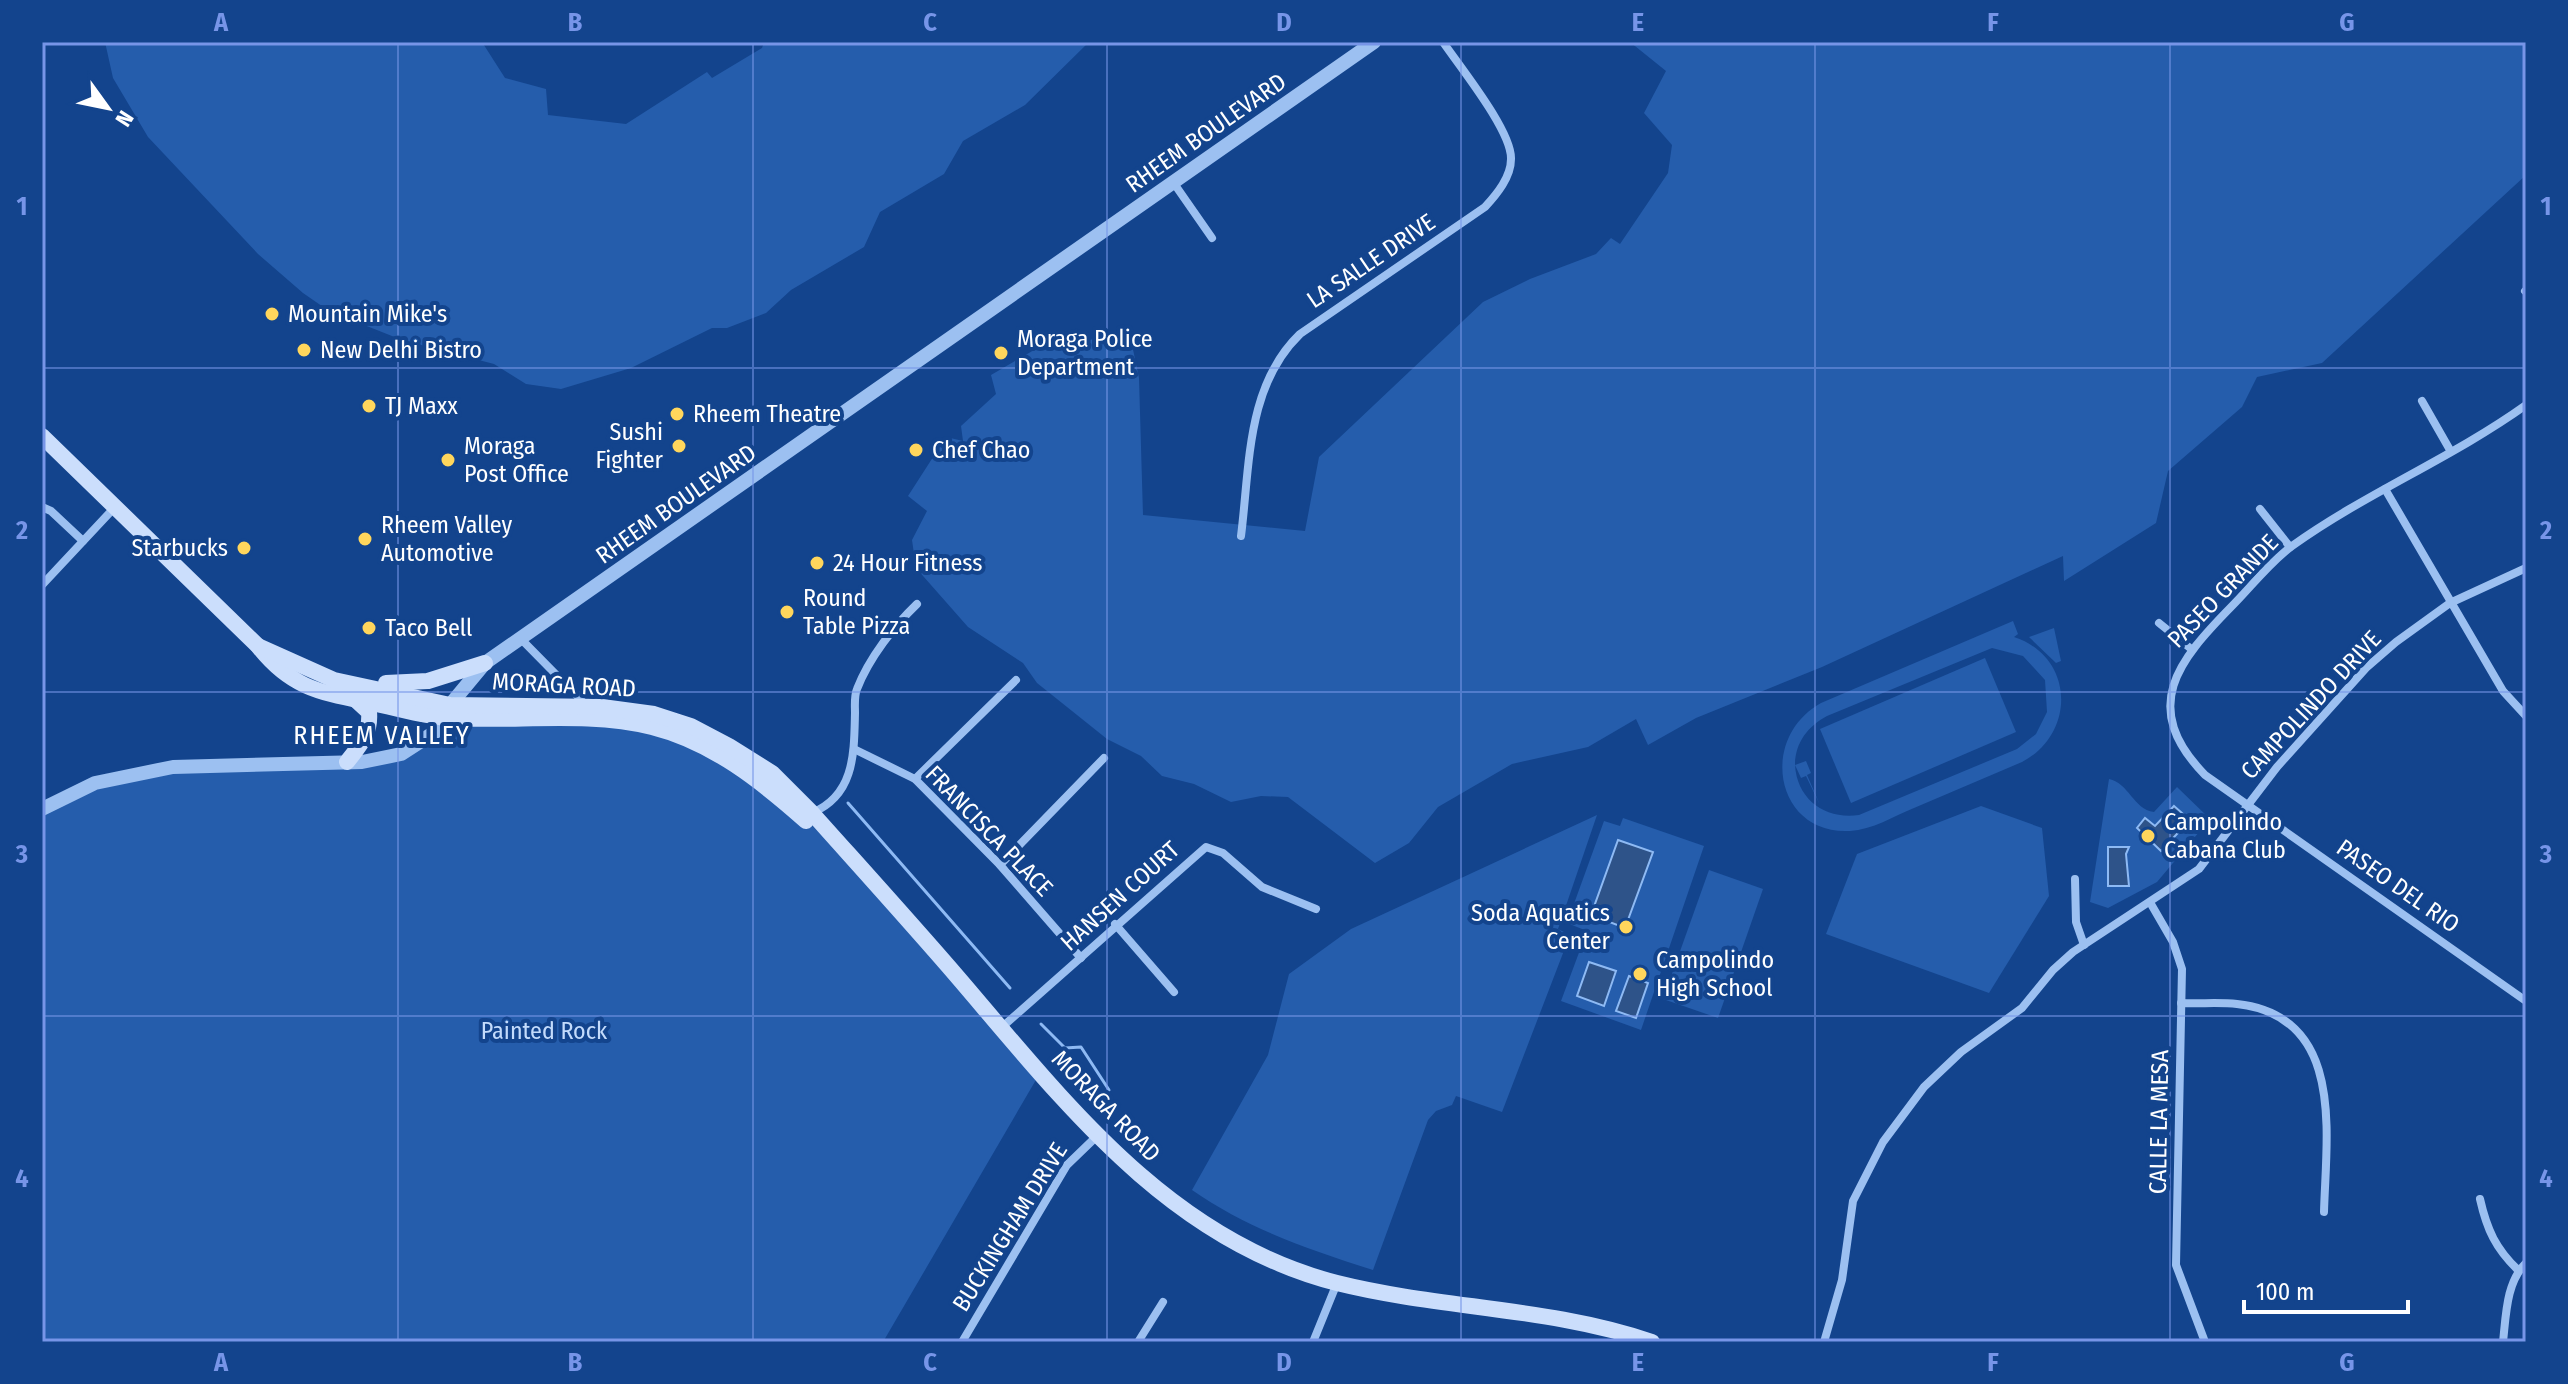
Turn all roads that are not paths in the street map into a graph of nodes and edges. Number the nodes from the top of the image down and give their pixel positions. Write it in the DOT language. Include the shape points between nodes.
graph roads {
  1 [pos="1374,42"];
  2 [pos="1443,42"];
  3 [pos="1173,182"];
  4 [pos="1212,238"];
  5 [pos="2422,401"];
  6 [pos="2526,405"];
  7 [pos="42,436"];
  8 [pos="2450,450"];
  9 [pos="2385,489"];
  10 [pos="42,507"];
  11 [pos="115,507"];
  12 [pos="2260,509"];
  13 [pos="1241,536"];
  14 [pos="83,541"];
  15 [pos="2290,547"];
  16 [pos="2526,568"];
  17 [pos="42,585"];
  18 [pos="2450,603"];
  19 [pos="917,604"];
  20 [pos="2159,623"];
  21 [pos="521,639"];
  22 [pos="2190,648"];
  23 [pos="485,663"];
  24 [pos="1016,680"];
  25 [pos="358,693"];
  26 [pos="588,706"];
  27 [pos="447,712"];
  28 [pos="2526,716"];
  29 [pos="854,749"];
  30 [pos="1104,758"];
  31 [pos="347,762"];
  32 [pos="915,779"];
  33 [pos="2247,804"];
  34 [pos="42,809"];
  35 [pos="812,813"];
  36 [pos="1000,865"];
  37 [pos="867,875"];
  38 [pos="2075,879"];
  39 [pos="2151,904"];
  40 [pos="1316,909"];
  41 [pos="1115,924"];
  42 [pos="2084,945"];
  43 [pos="1081,958"];
  44 [pos="1174,992"];
  45 [pos="2526,1001"];
  46 [pos="2181,1003"];
  47 [pos="1001,1028"];
  48 [pos="1096,1137"];
  49 [pos="2480,1199"];
  50 [pos="2324,1212"];
  51 [pos="2526,1263"];
  52 [pos="2518,1270"];
  53 [pos="1337,1283"];
  54 [pos="1163,1302"];
  55 [pos="962,1342"];
  56 [pos="1138,1342"];
  57 [pos="1313,1342"];
  58 [pos="1652,1342"];
  59 [pos="1824,1342"];
  60 [pos="2205,1342"];
  61 [pos="2503,1342"];
  1 -- 3 [label="street, RHEEM BOULEVARD"];
  2 -- 13 [label="street, LA SALLE DRIVE" via="1506,138 1512,158 1507,177 1485,207 1285,348 1258,404"];
  3 -- 4 [label="street"];
  3 -- 21 [label="street, RHEEM BOULEVARD"];
  5 -- 8 [label="street"];
  6 -- 8 [label="street, PASEO GRANDE"];
  7 -- 11 [label="main road, MORAGA ROAD"];
  8 -- 9 [label="street, PASEO GRANDE"];
  9 -- 15 [label="street, PASEO GRANDE"];
  9 -- 18 [label="street"];
  10 -- 14 [label="street"];
  11 -- 14 [label="street"];
  11 -- 25 [label="main road, MORAGA ROAD" via="278,671 305,687"];
  12 -- 15 [label="street"];
  14 -- 17 [label="street"];
  15 -- 22 [label="street, PASEO GRANDE"];
  16 -- 18 [label="street, CAMPOLINDO DRIVE"];
  18 -- 28 [label="street" via="2503,691"];
  18 -- 33 [label="street, CAMPOLINDO DRIVE" via="2366,668"];
  19 -- 29 [label="street" via="897,623 855,691"];
  20 -- 22 [label="street"];
  21 -- 23 [label="street, RHEEM BOULEVARD"];
  21 -- 26 [label="street"];
  22 -- 33 [label="street, PASEO GRANDE" via="2176,671 2173,729 2205,775"];
  23 -- 25 [label="main road"];
  23 -- 27 [label="street, RHEEM BOULEVARD"];
  24 -- 32 [label="street"];
  25 -- 27 [label="main road, MORAGA ROAD"];
  25 -- 31 [label="main road" via="370,726"];
  26 -- 27 [label="main road, MORAGA ROAD"];
  26 -- 35 [label="main road, MORAGA ROAD" via="654,714 691,726 772,773"];
  27 -- 31 [label="street, RHEEM BOULEVARD" via="435,732 401,754"];
  27 -- 37 [label="main road, MORAGA ROAD" via="601,719 686,738 764,783"];
  29 -- 32 [label="street, FRANCISCA PLACE"];
  29 -- 35 [label="street" via="847,784"];
  30 -- 36 [label="street"];
  31 -- 34 [label="street, RHEEM BOULEVARD" via="173,767 95,783"];
  32 -- 36 [label="street, FRANCISCA PLACE"];
  33 -- 39 [label="street, CAMPOLINDO DRIVE" via="2199,869"];
  33 -- 45 [label="street, PASEO DEL RIO"];
  35 -- 37 [label="main road, MORAGA ROAD"];
  36 -- 43 [label="street, FRANCISCA PLACE"];
  37 -- 47 [label="main road, MORAGA ROAD"];
  38 -- 42 [label="street" via="2076,922"];
  39 -- 42 [label="street, CAMPOLINDO DRIVE"];
  39 -- 46 [label="street, CALLE LA MESA" via="2182,969"];
  40 -- 41 [label="street, HANSEN COURT" via="1262,887 1223,853 1206,847"];
  41 -- 43 [label="street, HANSEN COURT"];
  41 -- 44 [label="street"];
  42 -- 59 [label="street, CAMPOLINDO DRIVE" via="2053,970 2022,1008 1961,1052 1924,1087 1883,1142 1853,1201 1842,1280"];
  43 -- 47 [label="street, HANSEN COURT"];
  46 -- 50 [label="street" via="2238,1004 2263,1011 2287,1023 2304,1041 2327,1095"];
  46 -- 60 [label="street, CALLE LA MESA" via="2176,1265"];
  47 -- 48 [label="main road, MORAGA ROAD"];
  48 -- 53 [label="main road, MORAGA ROAD" via="1196,1219 1292,1268"];
  48 -- 55 [label="street, BUCKINGHAM DRIVE" via="1067,1165"];
  49 -- 52 [label="street" via="2499,1252"];
  51 -- 52 [label="street"];
  52 -- 61 [label="street"];
  53 -- 57 [label="street"];
  53 -- 58 [label="main road, MORAGA ROAD" via="1556,1317"];
  54 -- 56 [label="street"];
}
